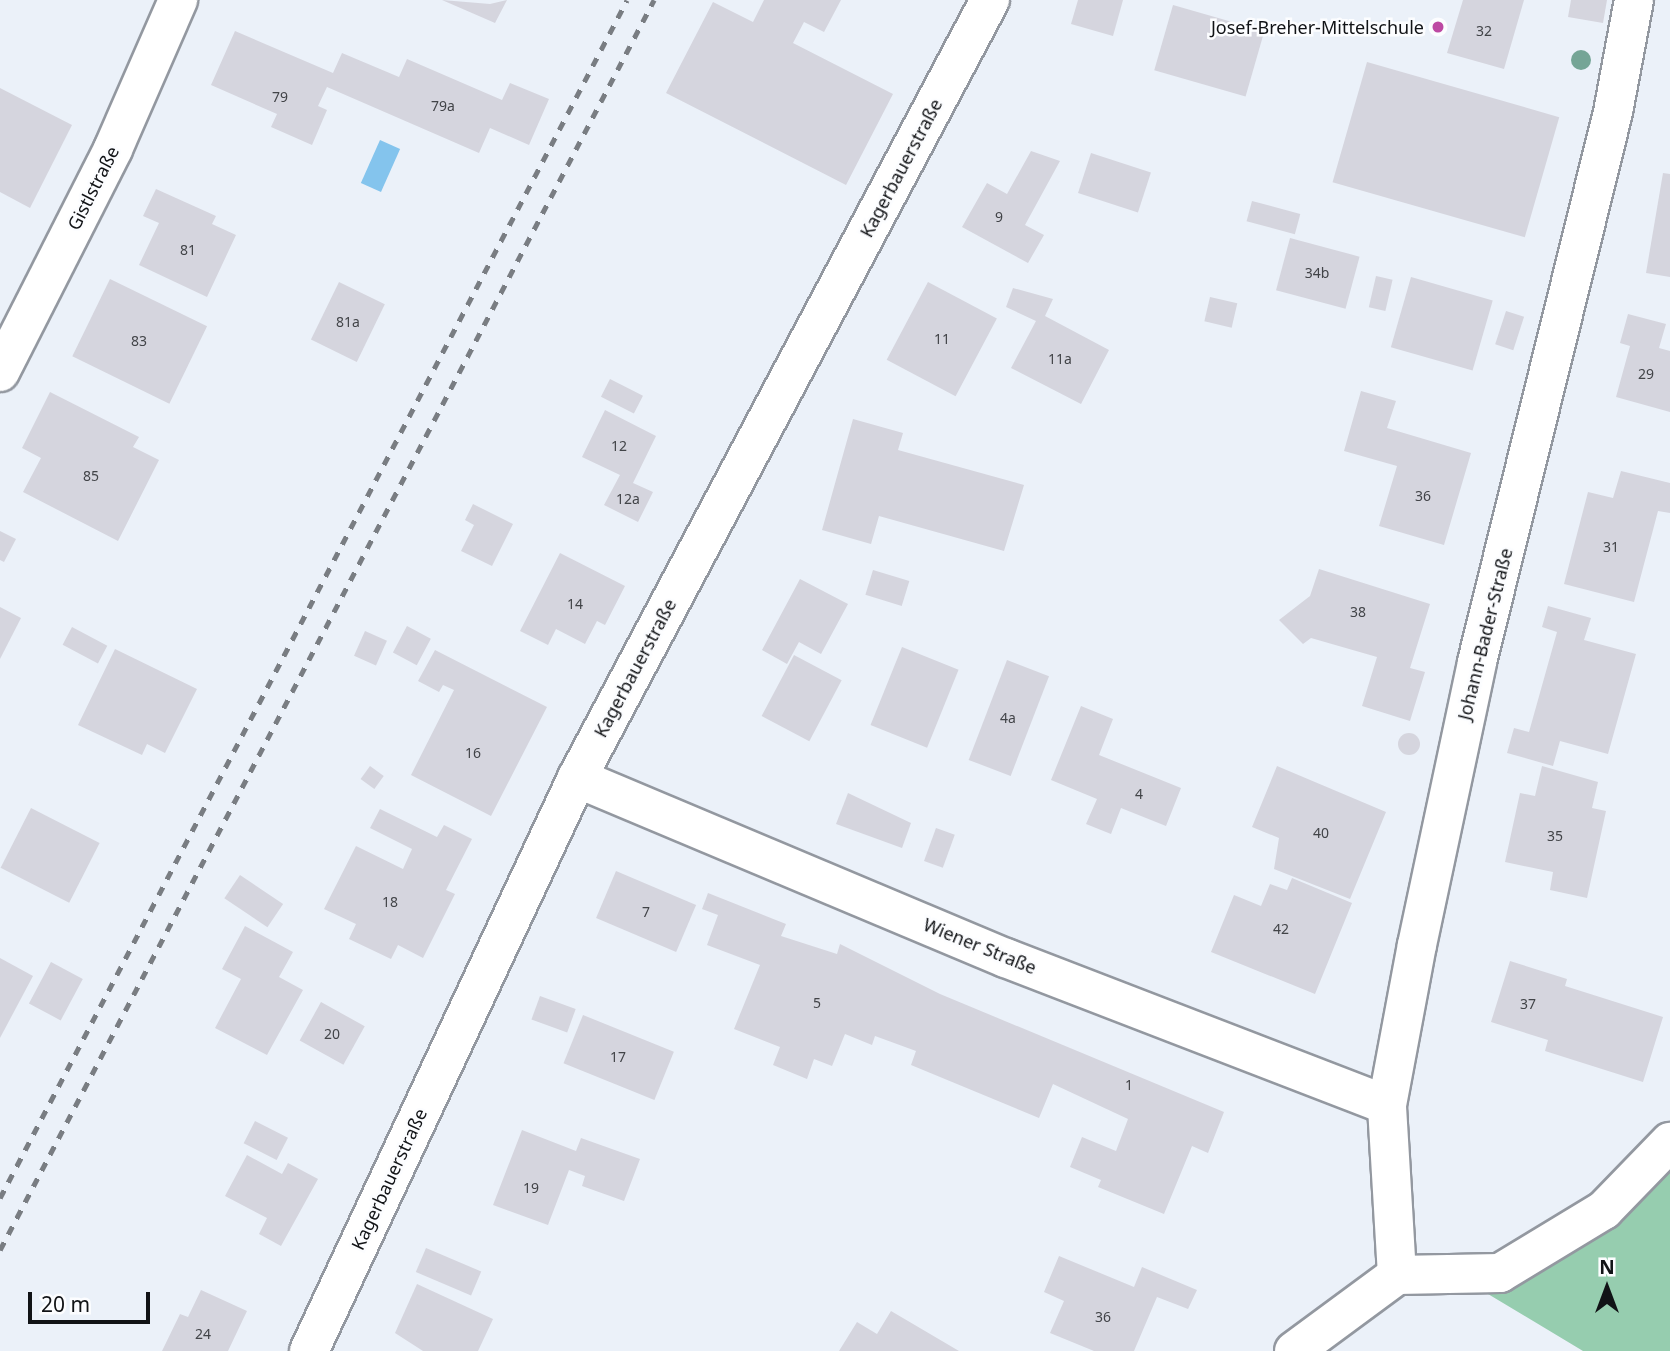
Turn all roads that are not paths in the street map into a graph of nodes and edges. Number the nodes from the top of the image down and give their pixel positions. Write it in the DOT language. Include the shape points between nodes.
graph roads {
  1 [pos="178,0"];
  2 [pos="990,0"];
  3 [pos="1634,0"];
  4 [pos="0,372"];
  5 [pos="577,778"];
  6 [pos="1387,1105"];
  7 [pos="1670,1142"];
  8 [pos="1397,1275"];
  9 [pos="309,1351"];
  10 [pos="1294,1351"];
  1 -- 4 [label="street, Gistlstraße" via="113,149"];
  2 -- 5 [label="street, Kagerbauerstraße"];
  3 -- 6 [label="street, Johann-Bader-Straße" via="1567,308 1477,662"];
  5 -- 6 [label="street, Wiener Straße" via="1006,958"];
  5 -- 9 [label="street, Kagerbauerstraße"];
  6 -- 8 [label="street, Johann-Bader-Straße"];
  7 -- 8 [label="street" via="1604,1210 1500,1273"];
  8 -- 10 [label="street"];
}
